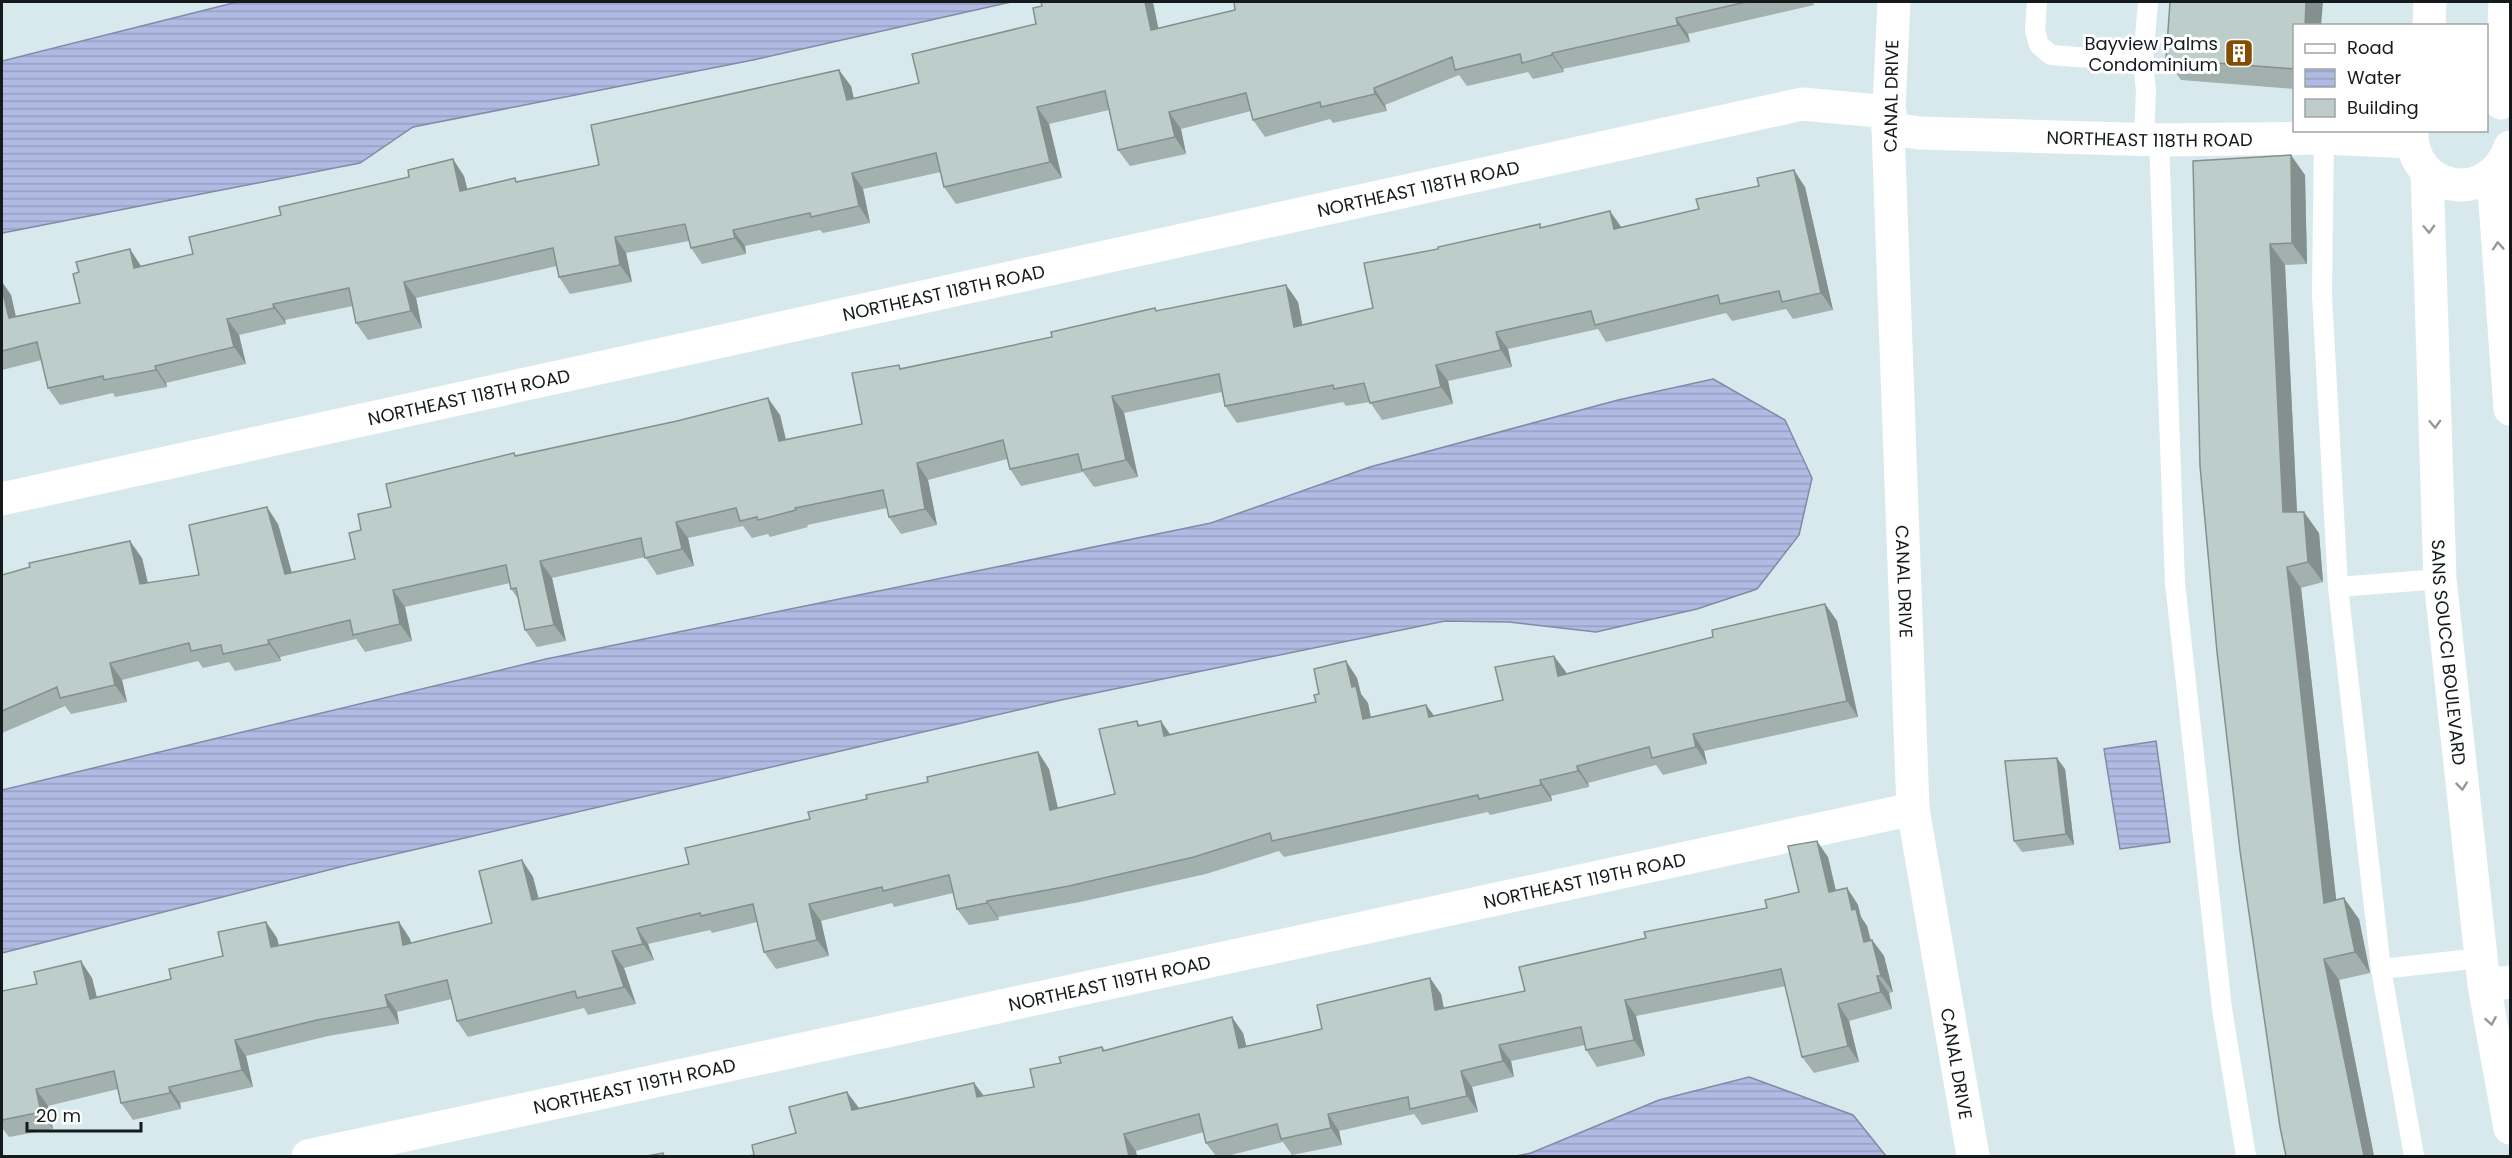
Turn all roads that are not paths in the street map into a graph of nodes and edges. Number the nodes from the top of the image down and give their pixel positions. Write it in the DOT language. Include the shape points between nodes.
graph roads {
  1 [pos="1894,2"];
  2 [pos="2037,2"];
  3 [pos="2148,2"];
  4 [pos="2430,2"];
  5 [pos="2505,2"];
  6 [pos="2429,24"];
  7 [pos="2143,62"];
  8 [pos="2499,106"];
  9 [pos="1889,120"];
  10 [pos="2412,136"];
  11 [pos="2324,138"];
  12 [pos="2152,139"];
  13 [pos="2511,147"];
  14 [pos="2427,171"];
  15 [pos="2493,175"];
  16 [pos="2511,409"];
  17 [pos="2,499"];
  18 [pos="2440,579"];
  19 [pos="2338,587"];
  20 [pos="1912,809"];
  21 [pos="2381,969"];
  22 [pos="2492,975"];
  23 [pos="2511,1128"];
  24 [pos="308,1156"];
  25 [pos="1973,1156"];
  26 [pos="2246,1156"];
  27 [pos="2414,1156"];
  1 -- 9 [label="street, CANAL DRIVE"];
  2 -- 7 [label="lane" via="2038,45 2051,55"];
  3 -- 7 [label="lane"];
  4 -- 6 [label="street"];
  5 -- 8 [label="street"];
  7 -- 12 [label="lane"];
  9 -- 12 [label="street, NORTHEAST 118TH ROAD" via="1919,133"];
  9 -- 17 [label="street, NORTHEAST 118TH ROAD" via="1802,104"];
  9 -- 20 [label="street, CANAL DRIVE"];
  10 -- 11 [label="street, NORTHEAST 118TH ROAD"];
  10 -- 14 [label="street" via="2418,159"];
  11 -- 12 [label="street, NORTHEAST 118TH ROAD"];
  11 -- 19 [label="lane" via="2322,295"];
  12 -- 26 [label="lane" via="2175,583 2222,1009"];
  13 -- 15 [label="street"];
  14 -- 15 [label="street" via="2452,185 2481,182"];
  14 -- 18 [label="street, SANS SOUCCI BOULEVARD, one-way"];
  16 -- 15 [label="street, one-way"];
  18 -- 19 [label="lane"];
  18 -- 22 [label="street, SANS SOUCCI BOULEVARD, one-way"];
  19 -- 21 [label="lane"];
  20 -- 24 [label="street, NORTHEAST 119TH ROAD"];
  20 -- 25 [label="street, CANAL DRIVE"];
  21 -- 22 [label="lane"];
  21 -- 27 [label="lane"];
  22 -- 23 [label="street, SANS SOUCCI BOULEVARD, one-way"];
}
